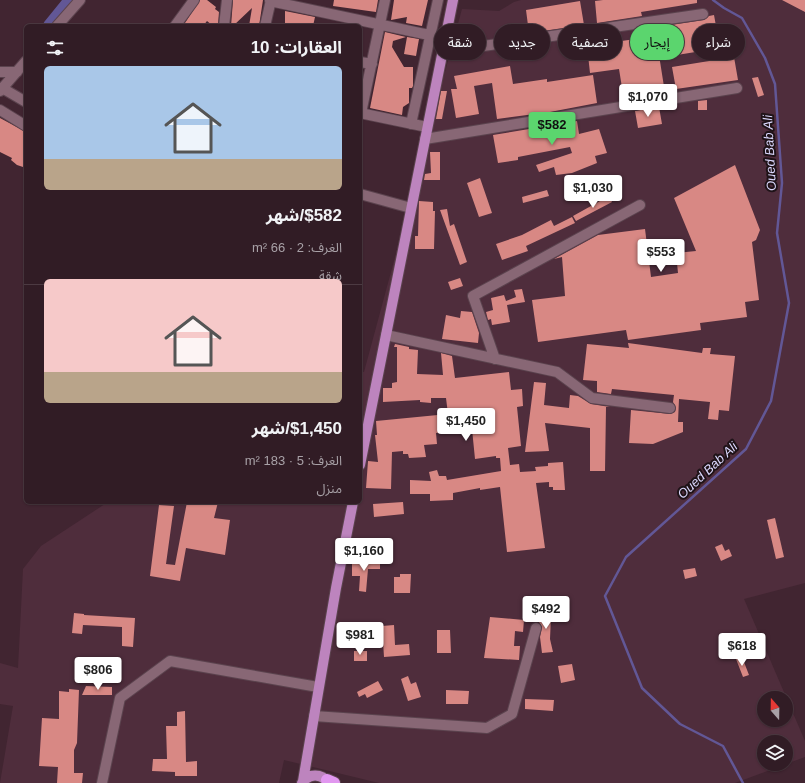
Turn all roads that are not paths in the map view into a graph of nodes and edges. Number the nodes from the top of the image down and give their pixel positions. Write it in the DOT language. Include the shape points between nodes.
graph roads {
  1 [pos="80,0"];
  2 [pos="194,0"];
  3 [pos="227,0"];
  4 [pos="271,0"];
  5 [pos="385,0"];
  6 [pos="438,0"];
  7 [pos="453,0"];
  8 [pos="703,14"];
  9 [pos="59,24"];
  10 [pos="176,24"];
  11 [pos="224,24"];
  12 [pos="265,24"];
  13 [pos="448,24"];
  14 [pos="379,25"];
  15 [pos="429,35"];
  16 [pos="486,46"];
  17 [pos="440,60"];
  18 [pos="362,62"];
  19 [pos="24,63"];
  20 [pos="372,64"];
  21 [pos="0,72"];
  22 [pos="17,72"];
  23 [pos="737,88"];
  24 [pos="1,89"];
  25 [pos="24,101"];
  26 [pos="362,109"];
  27 [pos="0,110"];
  28 [pos="362,113"];
  29 [pos="411,124"];
  30 [pos="24,125"];
  31 [pos="427,127"];
  32 [pos="425,139"];
  33 [pos="362,195"];
  34 [pos="640,205"];
  35 [pos="411,208"];
  36 [pos="386,335"];
  37 [pos="495,359"];
  38 [pos="670,408"];
  39 [pos="362,455"];
  40 [pos="352,504"];
  41 [pos="536,628"];
  42 [pos="318,687"];
  43 [pos="314,716"];
  44 [pos="307,749"];
  45 [pos="327,780"];
  46 [pos="302,782"];
  47 [pos="102,783"];
  1 -- 9 [label="street"];
  2 -- 10 [label="street"];
  3 -- 11 [label="street"];
  4 -- 12 [label="street"];
  4 -- 14 [label="street"];
  5 -- 14 [label="street"];
  6 -- 15 [label="street"];
  7 -- 13 [label="main road"];
  8 -- 16 [label="street"];
  14 -- 15 [label="street"];
  14 -- 20 [label="street"];
  15 -- 29 [label="street"];
  17 -- 31 [label="main road"];
  18 -- 20 [label="street"];
  19 -- 22 [label="street"];
  20 -- 26 [label="street"];
  21 -- 22 [label="street"];
  22 -- 24 [label="street"];
  23 -- 32 [label="street"];
  24 -- 25 [label="street"];
  27 -- 30 [label="street"];
  28 -- 29 [label="street"];
  29 -- 31 [label="street"];
  31 -- 32 [label="main road"];
  32 -- 35 [label="main road"];
  33 -- 35 [label="street"];
  34 -- 37 [label="street" via="473,296"];
  35 -- 36 [label="main road"];
  36 -- 37 [label="street"];
  36 -- 39 [label="main road"];
  37 -- 38 [label="street" via="557,372 592,398"];
  40 -- 42 [label="main road"];
  41 -- 43 [label="street" via="512,714 487,728"];
  42 -- 43 [label="main road"];
  42 -- 47 [label="street" via="170,661 120,698"];
  43 -- 44 [label="main road"];
  44 -- 45 [label="main road" via="310,764"];
  44 -- 46 [label="main road"];
  45 -- 46 [label="main road" via="309,776"];
}
